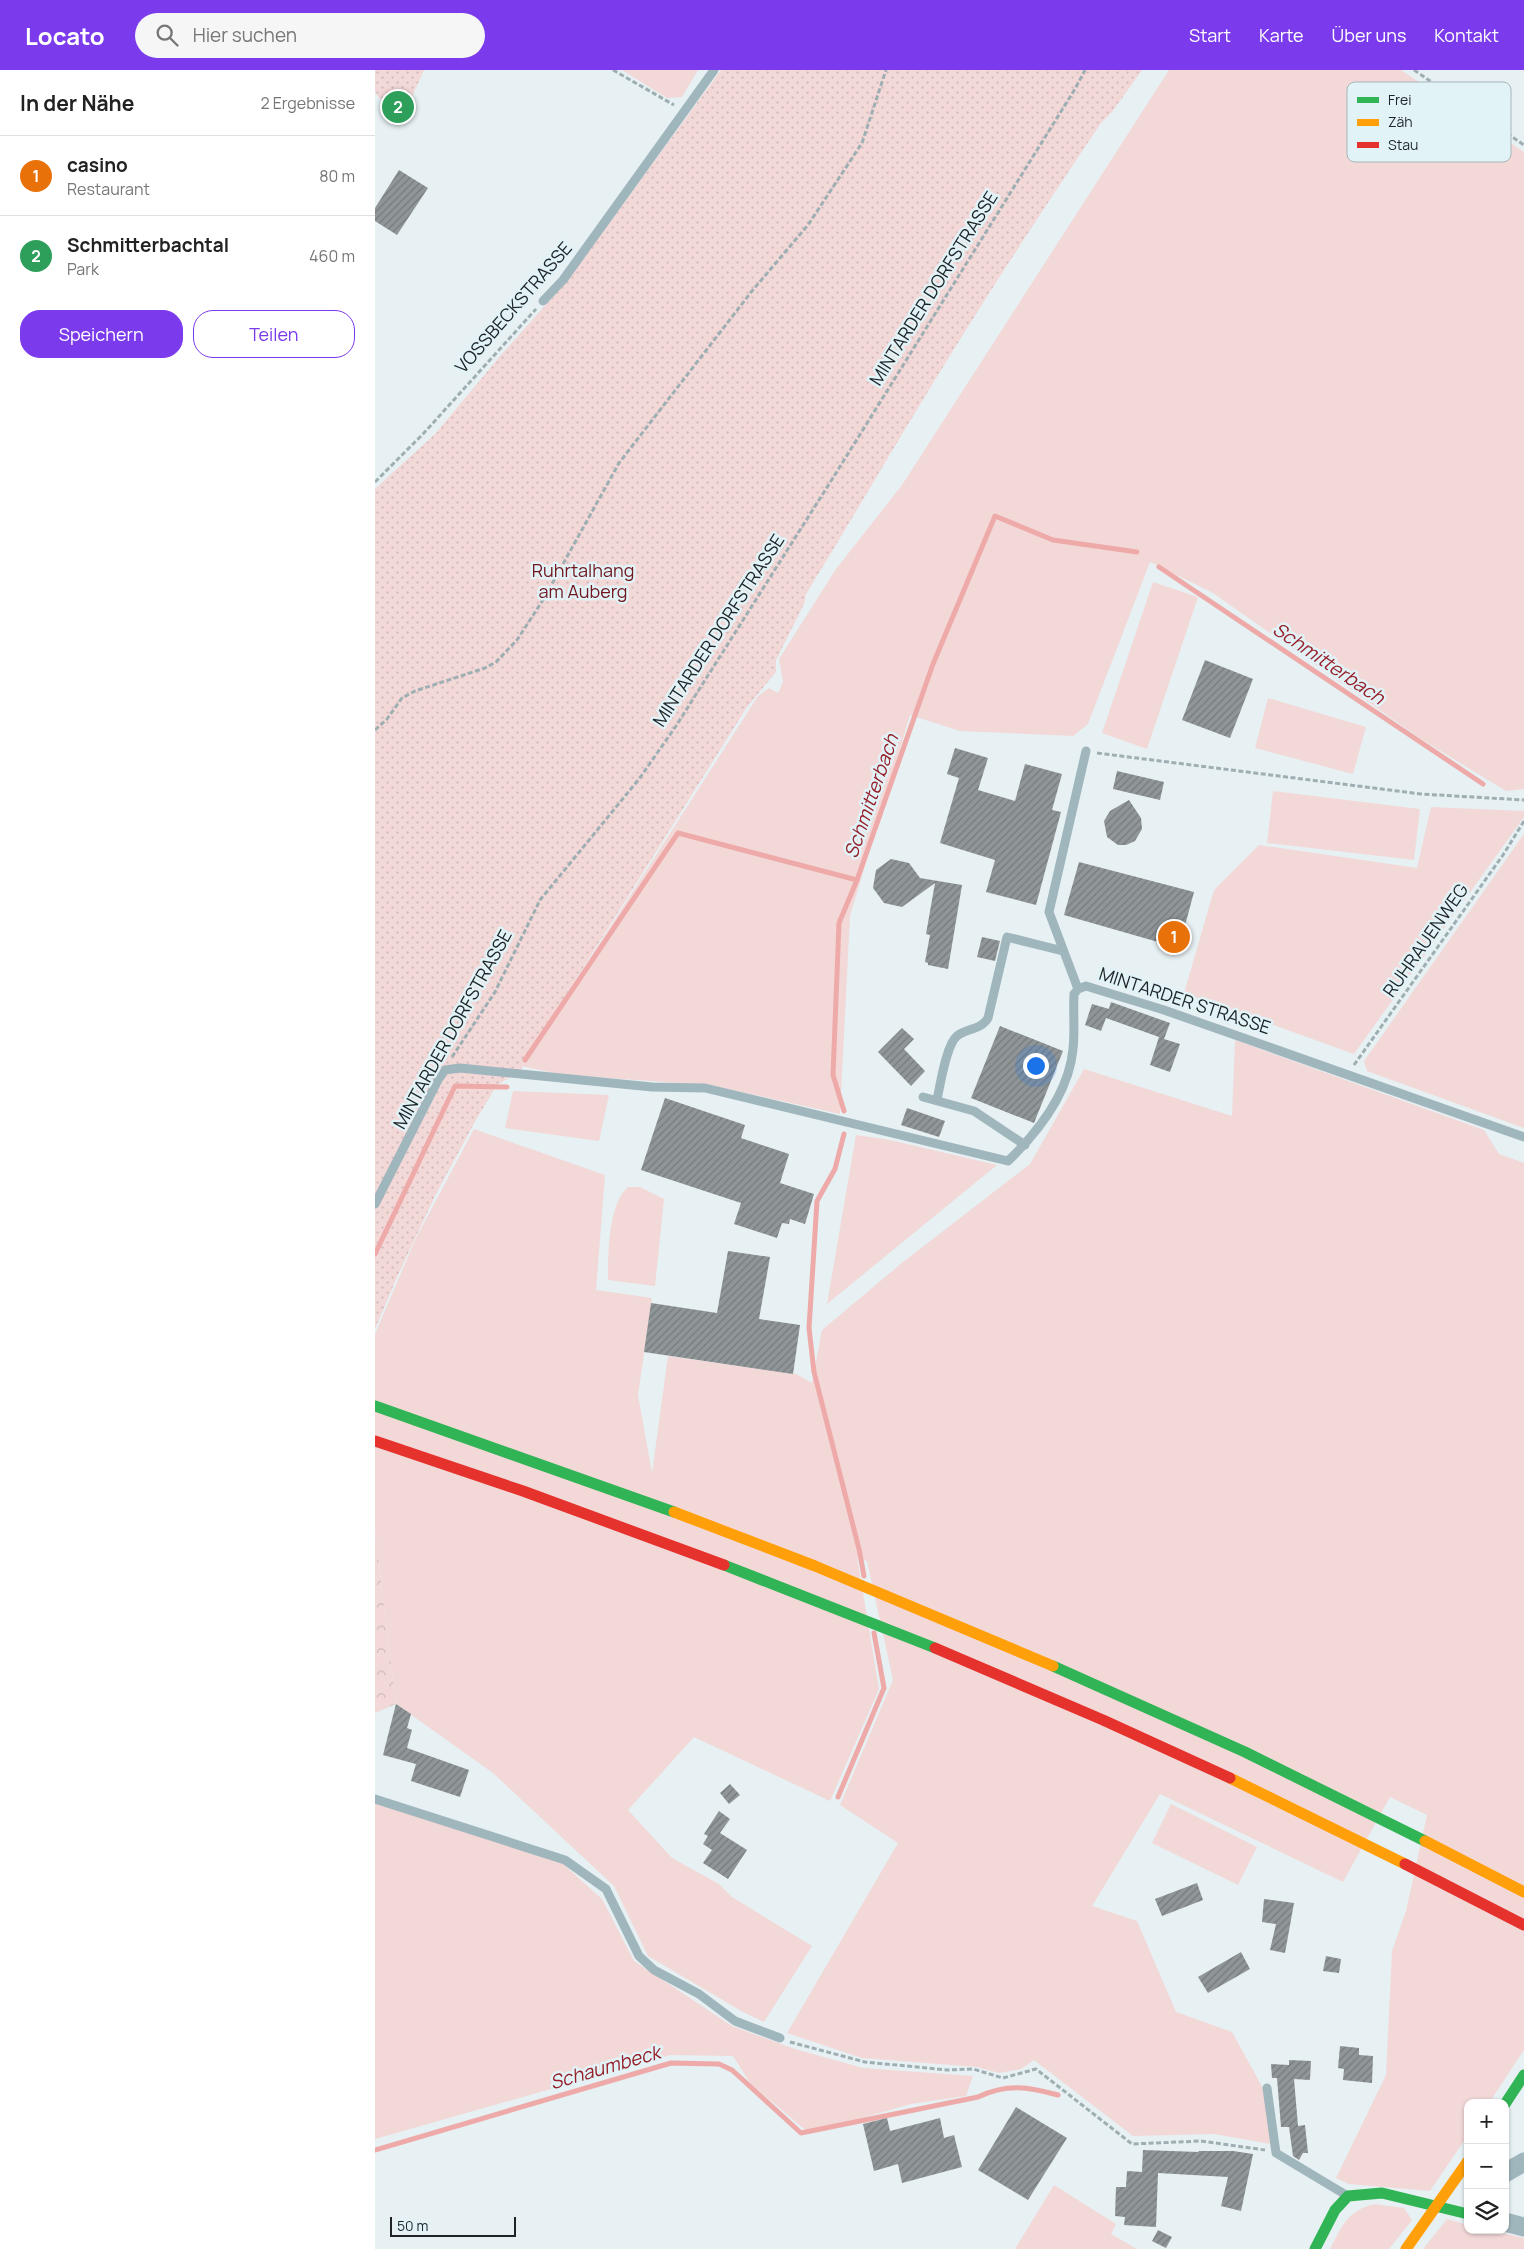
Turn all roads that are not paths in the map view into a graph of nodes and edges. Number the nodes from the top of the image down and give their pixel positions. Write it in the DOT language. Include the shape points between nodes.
graph roads {
  1 [pos="714,70"];
  2 [pos="543,301"];
  3 [pos="1086,751"];
  4 [pos="1063,951"];
  5 [pos="1079,989"];
  6 [pos="445,1070"];
  7 [pos="923,1097"];
  8 [pos="937,1100"];
  9 [pos="1524,1137"];
  10 [pos="1025,1145"];
  11 [pos="375,1204"];
  12 [pos="375,1406"];
  13 [pos="375,1440"];
  14 [pos="375,1799"];
  15 [pos="1524,1892"];
  16 [pos="1524,1925"];
  17 [pos="780,2038"];
  18 [pos="1524,2076"];
  19 [pos="1267,2088"];
  20 [pos="1508,2099"];
  21 [pos="1524,2162"];
  22 [pos="1464,2167"];
  23 [pos="1509,2170"];
  24 [pos="1349,2196"];
  25 [pos="1437,2207"];
  26 [pos="1464,2212"];
  27 [pos="1509,2223"];
  28 [pos="1524,2227"];
  29 [pos="1315,2249"];
  30 [pos="1406,2249"];
  1 -- 2 [label="lane, VOSSBECKSTRASSE" via="563,280"];
  3 -- 4 [label="lane" via="1049,912"];
  4 -- 5 [label="lane"];
  4 -- 8 [label="lane" via="1007,937 988,1018 951,1043"];
  5 -- 9 [label="lane, MINTARDER STRASSE" via="1089,987 1164,1010"];
  5 -- 10 [label="lane, MINTARDER STRASSE" via="1074,994 1073,1051 1068,1073 1053,1106"];
  6 -- 10 [label="lane, MINTARDER STRASSE" via="460,1068 652,1087 705,1088 1008,1162"];
  6 -- 11 [label="lane, MINTARDER DORFSTRASSE"];
  7 -- 8 [label="lane"];
  8 -- 10 [label="lane" via="974,1110"];
  12 -- 15 [label="main road" via="704,1522 934,1614 1117,1693 1256,1758"];
  13 -- 16 [label="main road" via="693,1551 923,1642 1261,1792"];
  14 -- 17 [label="lane" via="565,1860 606,1889 639,1956 654,1970 699,1994 735,2021"];
  18 -- 20 [label="main road"];
  19 -- 24 [label="lane" via="1276,2153"];
  21 -- 23 [label="street"];
  22 -- 25 [label="main road"];
  24 -- 25 [label="main road" via="1382,2193"];
  24 -- 29 [label="main road" via="1335,2210"];
  25 -- 26 [label="main road"];
  25 -- 30 [label="main road"];
  27 -- 28 [label="street"];
}
